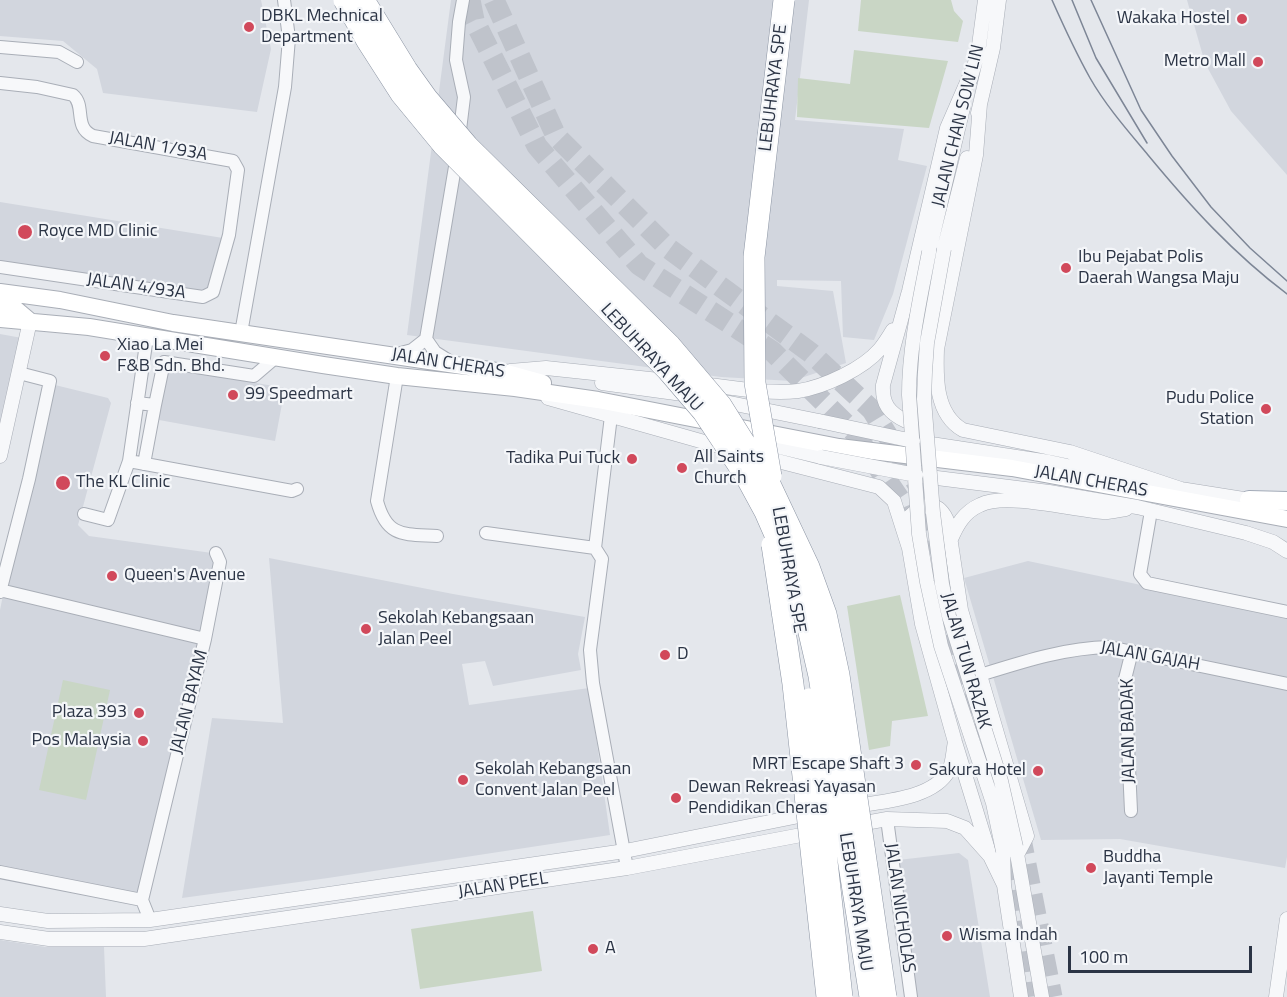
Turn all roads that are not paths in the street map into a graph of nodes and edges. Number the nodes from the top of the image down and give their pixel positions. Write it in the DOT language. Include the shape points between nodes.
graph roads {
  1 [pos="284,0"];
  2 [pos="344,0"];
  3 [pos="364,0"];
  4 [pos="463,0"];
  5 [pos="770,0"];
  6 [pos="784,0"];
  7 [pos="985,0"];
  8 [pos="999,0"];
  9 [pos="0,47"];
  10 [pos="77,62"];
  11 [pos="971,73"];
  12 [pos="0,83"];
  13 [pos="980,104"];
  14 [pos="236,164"];
  15 [pos="944,249"];
  16 [pos="928,252"];
  17 [pos="0,267"];
  18 [pos="0,292"];
  19 [pos="60,300"];
  20 [pos="0,303"];
  21 [pos="0,319"];
  22 [pos="30,321"];
  23 [pos="900,321"];
  24 [pos="241,333"];
  25 [pos="147,337"];
  26 [pos="426,339"];
  27 [pos="393,355"];
  28 [pos="275,358"];
  29 [pos="457,365"];
  30 [pos="503,372"];
  31 [pos="19,373"];
  32 [pos="936,374"];
  33 [pos="397,376"];
  34 [pos="515,388"];
  35 [pos="137,403"];
  36 [pos="154,405"];
  37 [pos="611,416"];
  38 [pos="913,441"];
  39 [pos="928,443"];
  40 [pos="894,454"];
  41 [pos="0,456"];
  42 [pos="129,461"];
  43 [pos="144,464"];
  44 [pos="916,475"];
  45 [pos="931,478"];
  46 [pos="297,489"];
  47 [pos="1181,489"];
  48 [pos="1249,500"];
  49 [pos="1287,501"];
  50 [pos="1137,507"];
  51 [pos="1287,510"];
  52 [pos="1151,511"];
  53 [pos="84,514"];
  54 [pos="1287,519"];
  55 [pos="486,533"];
  56 [pos="437,536"];
  57 [pos="950,540"];
  58 [pos="595,548"];
  59 [pos="909,548"];
  60 [pos="1287,551"];
  61 [pos="216,553"];
  62 [pos="0,591"];
  63 [pos="1287,612"];
  64 [pos="205,639"];
  65 [pos="1132,651"];
  66 [pos="980,675"];
  67 [pos="1287,684"];
  68 [pos="955,742"];
  69 [pos="1131,811"];
  70 [pos="888,819"];
  71 [pos="776,820"];
  72 [pos="779,839"];
  73 [pos="625,851"];
  74 [pos="1007,852"];
  75 [pos="627,868"];
  76 [pos="0,872"];
  77 [pos="141,900"];
  78 [pos="0,914"];
  79 [pos="1287,918"];
  80 [pos="150,920"];
  81 [pos="0,932"];
  82 [pos="1285,947"];
  83 [pos="827,997"];
  84 [pos="842,997"];
  85 [pos="870,997"];
  86 [pos="886,997"];
  87 [pos="912,997"];
  88 [pos="1021,997"];
  89 [pos="1042,997"];
  90 [pos="1276,997"];
  1 -- 24 [label="street" via="289,39 285,87"];
  2 -- 85 [label="highway, LEBUHRAYA MAJU, bridge" via="401,94 443,145 675,379 703,412 765,512 804,610 819,676"];
  3 -- 86 [label="highway, LEBUHRAYA MAJU, bridge" via="427,98 476,154 670,345 721,405 768,480 809,567 826,614 839,675"];
  4 -- 26 [label="street" via="456,60 463,112"];
  5 -- 83 [label="highway, LEBUHRAYA SPE, bridge" via="746,261 747,382 793,684"];
  6 -- 84 [label="highway, LEBUHRAYA SPE, bridge" via="754,257 755,383 807,681"];
  7 -- 11 [label="street, JALAN CHAN SOW LIN" via="978,53"];
  8 -- 13 [label="street, JALAN CHAN SOW LIN"];
  9 -- 10 [label="street" via="59,52"];
  11 -- 16 [label="street, JALAN CHAN SOW LIN"];
  11 -- 23 [label="street" via="947,128"];
  12 -- 14 [label="street, JALAN 1/93A" via="73,95 79,102 82,127 93,136"];
  13 -- 15 [label="street, JALAN CHAN SOW LIN"];
  13 -- 32 [label="street" via="976,155 937,349"];
  14 -- 17 [label="street, JALAN 4/93A" via="229,235 213,292 207,296"];
  15 -- 39 [label="street, JALAN TUN RAZAK, bridge" via="927,343 924,399"];
  16 -- 38 [label="street, JALAN TUN RAZAK, bridge" via="911,351"];
  18 -- 19 [label="main road, JALAN CHERAS"];
  19 -- 22 [label="main road" via="41,304"];
  19 -- 24 [label="main road, JALAN CHERAS"];
  20 -- 22 [label="main road"];
  21 -- 22 [label="main road, JALAN CHERAS"];
  22 -- 25 [label="main road, JALAN CHERAS"];
  22 -- 31 [label="street"];
  23 -- 30 [label="street" via="879,351 854,369 825,384 797,391 546,368"];
  23 -- 32 [label="street" via="883,385 887,407 906,422 922,416 928,408"];
  24 -- 27 [label="main road, JALAN CHERAS"];
  25 -- 28 [label="main road, JALAN CHERAS"];
  25 -- 35 [label="street"];
  26 -- 27 [label="street" via="412,350"];
  26 -- 29 [label="street" via="435,352"];
  27 -- 29 [label="main road, JALAN CHERAS"];
  28 -- 33 [label="main road, JALAN CHERAS"];
  28 -- 36 [label="street" via="254,376 164,362"];
  29 -- 30 [label="main road, JALAN CHERAS"];
  30 -- 38 [label="street, bridge" via="669,391"];
  30 -- 40 [label="main road, JALAN CHERAS" via="539,382 745,417"];
  31 -- 41 [label="street"];
  31 -- 62 [label="street" via="50,381"];
  32 -- 47 [label="street" via="946,413 963,430 1070,452"];
  33 -- 34 [label="main road, JALAN CHERAS"];
  33 -- 56 [label="street" via="377,501 390,529 403,534"];
  34 -- 37 [label="street"];
  34 -- 40 [label="main road, JALAN CHERAS"];
  34 -- 44 [label="street, bridge"];
  35 -- 36 [label="street"];
  35 -- 42 [label="street"];
  36 -- 43 [label="street"];
  37 -- 58 [label="street"];
  37 -- 59 [label="street" via="879,488 894,501"];
  38 -- 39 [label="street, bridge"];
  38 -- 44 [label="street, JALAN TUN RAZAK, bridge"];
  39 -- 45 [label="street, JALAN TUN RAZAK, bridge"];
  39 -- 47 [label="street"];
  40 -- 54 [label="main road, JALAN CHERAS" via="1023,470"];
  42 -- 43 [label="street"];
  42 -- 53 [label="street" via="108,520"];
  43 -- 46 [label="street"];
  44 -- 45 [label="street, bridge"];
  44 -- 74 [label="street, JALAN TUN RAZAK, bridge" via="927,582 941,646"];
  45 -- 50 [label="street"];
  45 -- 74 [label="street, JALAN TUN RAZAK, bridge" via="949,616 1001,781"];
  47 -- 48 [label="street"];
  48 -- 49 [label="main road"];
  48 -- 51 [label="street"];
  50 -- 52 [label="street"];
  50 -- 57 [label="street" via="1105,512 1033,502 981,504 959,521"];
  52 -- 60 [label="street" via="1246,533"];
  52 -- 63 [label="street" via="1140,574 1147,583"];
  55 -- 58 [label="street"];
  57 -- 59 [label="street" via="944,513 936,507 924,506 910,516"];
  57 -- 66 [label="street" via="961,610"];
  58 -- 73 [label="street" via="603,559 590,650 592,683"];
  59 -- 68 [label="street" via="922,624"];
  61 -- 64 [label="street" via="220,562"];
  62 -- 64 [label="street, JALAN BAYAM"];
  64 -- 77 [label="street, JALAN BAYAM"];
  65 -- 66 [label="street, JALAN GAJAH" via="1086,647"];
  65 -- 67 [label="street, JALAN GAJAH"];
  65 -- 69 [label="street, JALAN BADAK" via="1125,679"];
  66 -- 74 [label="street" via="1027,836"];
  68 -- 71 [label="street, JALAN PEEL" via="949,770 921,794"];
  68 -- 74 [label="street"];
  70 -- 72 [label="street, JALAN PEEL"];
  70 -- 74 [label="street, JALAN PEEL" via="947,821"];
  70 -- 87 [label="street, JALAN NICHOLAS"];
  71 -- 72 [label="street"];
  71 -- 73 [label="street, JALAN PEEL"];
  72 -- 75 [label="street, JALAN PEEL"];
  73 -- 75 [label="street"];
  73 -- 80 [label="street, JALAN PEEL"];
  74 -- 88 [label="street, JALAN TUN RAZAK" via="1004,885"];
  74 -- 89 [label="street, JALAN TUN RAZAK"];
  75 -- 81 [label="street, JALAN PEEL" via="144,939 49,939"];
  76 -- 77 [label="street"];
  77 -- 80 [label="street"];
  78 -- 80 [label="street, JALAN PEEL" via="48,921"];
  79 -- 82 [label="street"];
  82 -- 90 [label="street"];
}
